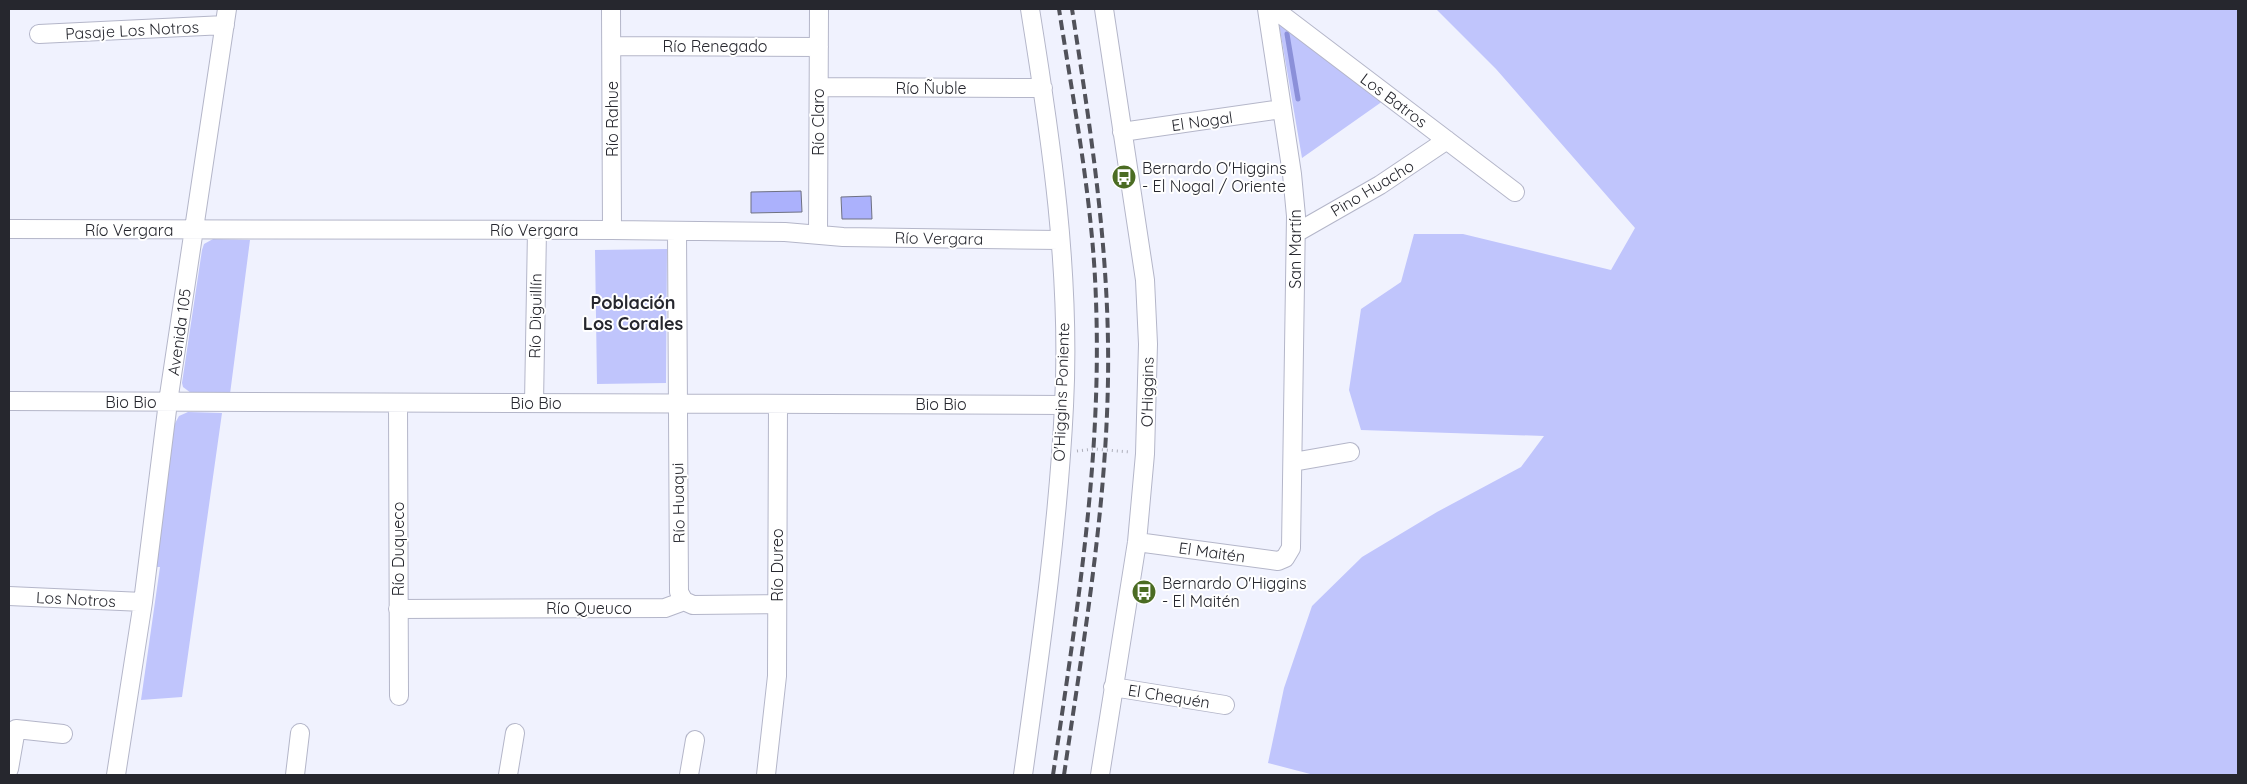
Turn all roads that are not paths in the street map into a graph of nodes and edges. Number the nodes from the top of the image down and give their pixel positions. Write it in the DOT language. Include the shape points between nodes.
graph roads {
  1 [pos="612,9"];
  2 [pos="819,9"];
  3 [pos="1030,9"];
  4 [pos="1104,9"];
  5 [pos="1267,9"];
  6 [pos="1274,9"];
  7 [pos="226,17"];
  8 [pos="39,34"];
  9 [pos="612,46"];
  10 [pos="819,47"];
  11 [pos="818,87"];
  12 [pos="1043,88"];
  13 [pos="1282,109"];
  14 [pos="1122,132"];
  15 [pos="1447,140"];
  16 [pos="1515,192"];
  17 [pos="9,229"];
  18 [pos="194,230"];
  19 [pos="537,230"];
  20 [pos="612,230"];
  21 [pos="676,231"];
  22 [pos="1296,233"];
  23 [pos="818,234"];
  24 [pos="1059,240"];
  25 [pos="9,401"];
  26 [pos="168,402"];
  27 [pos="398,402"];
  28 [pos="534,403"];
  29 [pos="677,403"];
  30 [pos="778,404"];
  31 [pos="1064,405"];
  32 [pos="1350,452"];
  33 [pos="1293,462"];
  34 [pos="1137,542"];
  35 [pos="1286,558"];
  36 [pos="9,596"];
  37 [pos="684,601"];
  38 [pos="143,602"];
  39 [pos="777,604"];
  40 [pos="398,609"];
  41 [pos="1113,687"];
  42 [pos="399,696"];
  43 [pos="1225,705"];
  44 [pos="300,733"];
  45 [pos="515,733"];
  46 [pos="63,734"];
  47 [pos="695,740"];
  48 [pos="9,769"];
  49 [pos="116,775"];
  50 [pos="295,775"];
  51 [pos="508,775"];
  52 [pos="689,775"];
  53 [pos="766,775"];
  54 [pos="1023,775"];
  55 [pos="1100,775"];
  1 -- 9 [label="street, Río Rahue"];
  2 -- 10 [label="street, Río Claro"];
  3 -- 12 [label="street, O'Higgins Poniente"];
  4 -- 14 [label="street, O'Higgins"];
  5 -- 13 [label="street, San Martín"];
  6 -- 15 [label="street, Los Batros"];
  7 -- 8 [label="street, Pasaje Los Notros"];
  7 -- 18 [label="street, Avenida 105"];
  9 -- 10 [label="street, Río Renegado"];
  9 -- 20 [label="street, Río Rahue"];
  10 -- 11 [label="street, Río Claro"];
  11 -- 12 [label="street, Río Ñuble"];
  11 -- 23 [label="street, Río Claro"];
  12 -- 24 [label="street, O'Higgins Poniente"];
  13 -- 14 [label="street, El Nogal"];
  13 -- 22 [label="street, San Martín" via="1292,174"];
  14 -- 34 [label="street, O'Higgins" via="1138,226 1147,312 1146,454"];
  15 -- 16 [label="street, Los Batros"];
  15 -- 22 [label="street, Pino Huacho"];
  17 -- 18 [label="street, Río Vergara"];
  18 -- 19 [label="street, Río Vergara"];
  18 -- 26 [label="street, Avenida 105"];
  19 -- 20 [label="street, Río Vergara"];
  19 -- 28 [label="street, Río Diguillín"];
  20 -- 21 [label="street, Río Vergara"];
  21 -- 23 [label="street, Río Vergara"];
  21 -- 29 [label="street, Río Huaqui"];
  22 -- 33 [label="street, San Martín"];
  23 -- 24 [label="street, Río Vergara"];
  24 -- 31 [label="street, O'Higgins Poniente"];
  25 -- 26 [label="street, Bio Bio"];
  26 -- 27 [label="street, Bio Bio"];
  26 -- 38 [label="street, Avenida 105"];
  27 -- 28 [label="street, Bio Bio"];
  27 -- 40 [label="street, Río Duqueco"];
  28 -- 29 [label="street, Bio Bio"];
  29 -- 30 [label="street, Bio Bio"];
  29 -- 37 [label="street, Río Huaqui" via="679,592"];
  30 -- 31 [label="street, Bio Bio"];
  30 -- 39 [label="street, Río Dureo"];
  31 -- 54 [label="street, O'Higgins Poniente" via="1048,585"];
  32 -- 33 [label="street"];
  33 -- 35 [label="street, San Martín" via="1292,544"];
  34 -- 35 [label="street, El Maitén" via="1273,560"];
  34 -- 41 [label="street, O'Higgins"];
  36 -- 38 [label="street, Los Notros"];
  37 -- 39 [label="street, Río Queuco" via="693,605"];
  37 -- 40 [label="street, Río Queuco" via="665,608"];
  38 -- 49 [label="street, Avenida 105"];
  39 -- 53 [label="street, Río Dureo" via="777,676"];
  40 -- 42 [label="street, Río Duqueco"];
  41 -- 43 [label="street, El Chequén"];
  41 -- 55 [label="street, O'Higgins"];
  44 -- 50 [label="street"];
  45 -- 51 [label="street"];
  46 -- 48 [label="street" via="16,729"];
  47 -- 52 [label="street"];
}
